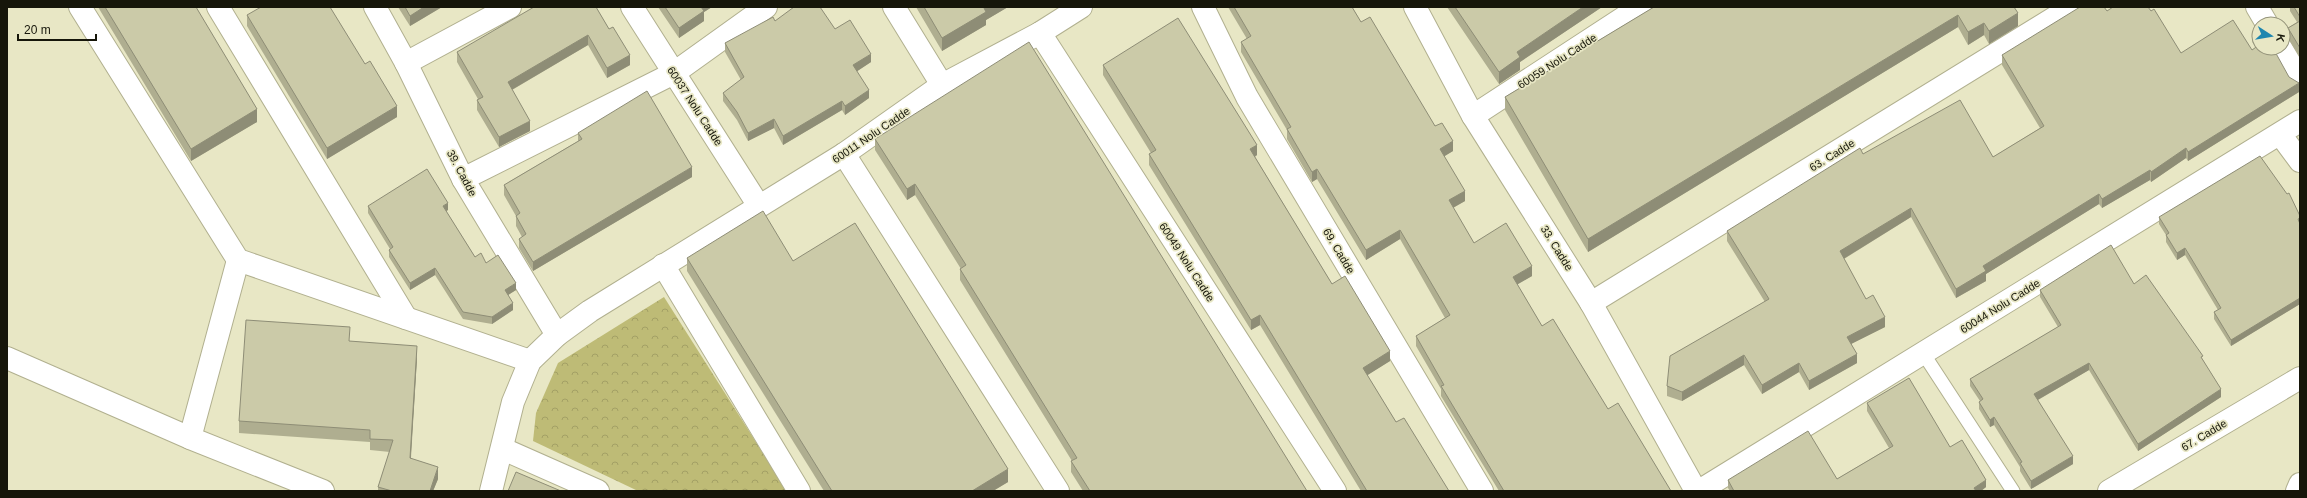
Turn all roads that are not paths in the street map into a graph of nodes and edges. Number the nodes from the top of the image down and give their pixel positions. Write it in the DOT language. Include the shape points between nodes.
graph roads {
  1 [pos="80,7"];
  2 [pos="218,7"];
  3 [pos="375,7"];
  4 [pos="510,7"];
  5 [pos="632,7"];
  6 [pos="766,7"];
  7 [pos="894,7"];
  8 [pos="1081,7"];
  9 [pos="1203,7"];
  10 [pos="1415,7"];
  11 [pos="1640,7"];
  12 [pos="2072,7"];
  13 [pos="2257,7"];
  14 [pos="2262,16"];
  15 [pos="1040,33"];
  16 [pos="2286,56"];
  17 [pos="406,63"];
  18 [pos="674,73"];
  19 [pos="2300,80"];
  20 [pos="942,86"];
  21 [pos="1473,116"];
  22 [pos="2300,121"];
  23 [pos="2280,134"];
  24 [pos="844,154"];
  25 [pos="2300,161"];
  26 [pos="463,179"];
  27 [pos="759,206"];
  28 [pos="238,260"];
  29 [pos="663,265"];
  30 [pos="1591,303"];
  31 [pos="406,318"];
  32 [pos="557,335"];
  33 [pos="1924,353"];
  34 [pos="7,358"];
  35 [pos="530,361"];
  36 [pos="2300,378"];
  37 [pos="190,438"];
  38 [pos="503,449"];
  39 [pos="2300,484"];
  40 [pos="323,491"];
  41 [pos="491,491"];
  42 [pos="598,491"];
  43 [pos="799,491"];
  44 [pos="1058,491"];
  45 [pos="1335,491"];
  46 [pos="1482,491"];
  47 [pos="1698,491"];
  48 [pos="2013,491"];
  49 [pos="2109,491"];
  50 [pos="2297,491"];
  1 -- 28 [label="street"];
  2 -- 31 [label="street"];
  3 -- 17 [label="street, 39. Cadde"];
  4 -- 17 [label="street"];
  5 -- 18 [label="street, 60037 Nolu Cadde"];
  6 -- 18 [label="street"];
  7 -- 20 [label="street"];
  8 -- 15 [label="street, 60011 Nolu Cadde"];
  9 -- 46 [label="street, 69. Cadde" via="1248,97"];
  10 -- 21 [label="street, 33. Cadde"];
  11 -- 21 [label="street, 60059 Nolu Cadde"];
  12 -- 30 [label="street, 63. Cadde"];
  13 -- 14 [label="street"];
  15 -- 20 [label="street, 60011 Nolu Cadde"];
  15 -- 45 [label="street, 60049 Nolu Cadde"];
  16 -- 19 [label="street"];
  17 -- 26 [label="street, 39. Cadde"];
  18 -- 26 [label="street"];
  18 -- 27 [label="street, 60037 Nolu Cadde"];
  20 -- 24 [label="street, 60011 Nolu Cadde"];
  21 -- 30 [label="street, 33. Cadde"];
  22 -- 23 [label="street, 60044 Nolu Cadde"];
  23 -- 25 [label="street"];
  23 -- 33 [label="street, 60044 Nolu Cadde"];
  24 -- 27 [label="street, 60011 Nolu Cadde"];
  24 -- 44 [label="street"];
  26 -- 32 [label="street, 39. Cadde"];
  27 -- 29 [label="street, 60011 Nolu Cadde"];
  28 -- 31 [label="street"];
  28 -- 37 [label="street"];
  29 -- 32 [label="street, 60011 Nolu Cadde"];
  29 -- 43 [label="street"];
  30 -- 47 [label="street, 33. Cadde"];
  31 -- 35 [label="street"];
  32 -- 35 [label="street, 60011 Nolu Cadde"];
  33 -- 47 [label="street, 60044 Nolu Cadde"];
  33 -- 48 [label="lane"];
  34 -- 37 [label="street"];
  35 -- 38 [label="street" via="513,402"];
  36 -- 49 [label="street, 67. Cadde"];
  37 -- 40 [label="street"];
  38 -- 41 [label="street"];
  38 -- 42 [label="street"];
  39 -- 50 [label="street"];
}
